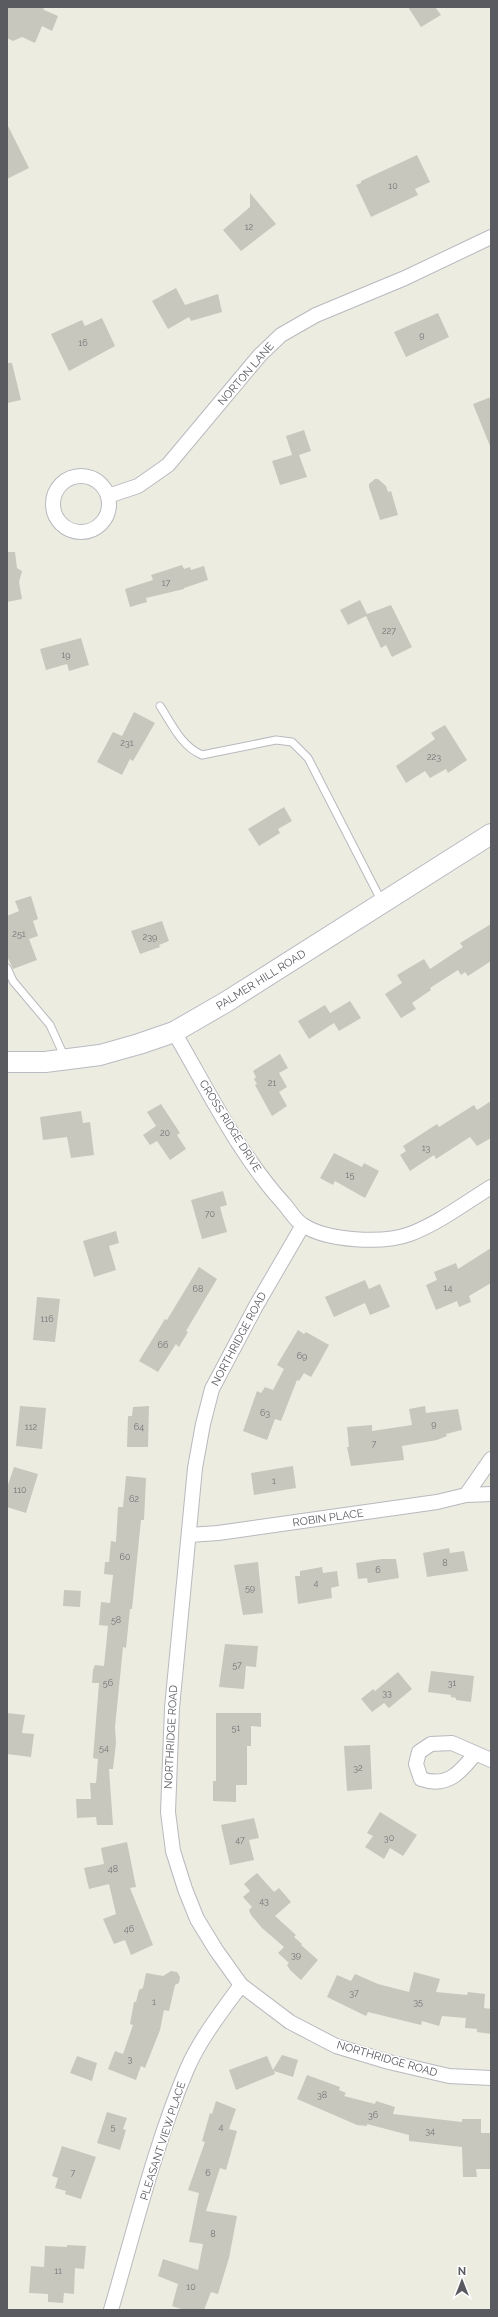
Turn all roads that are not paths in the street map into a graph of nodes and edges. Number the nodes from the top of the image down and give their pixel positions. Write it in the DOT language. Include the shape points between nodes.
graph roads {
  1 [pos="491,237"];
  2 [pos="108,496"];
  3 [pos="160,706"];
  4 [pos="491,834"];
  5 [pos="382,903"];
  6 [pos="7,968"];
  7 [pos="174,1032"];
  8 [pos="65,1060"];
  9 [pos="7,1062"];
  10 [pos="491,1187"];
  11 [pos="303,1225"];
  12 [pos="491,1459"];
  13 [pos="491,1494"];
  14 [pos="466,1495"];
  15 [pos="189,1535"];
  16 [pos="475,1754"];
  17 [pos="491,1760"];
  18 [pos="241,1985"];
  19 [pos="491,2078"];
  20 [pos="111,2310"];
  1 -- 2 [label="street, NORTON LANE" via="405,278 316,315 281,335 260,355 168,465 138,486"];
  2 -- 2 [label="street" via="107,516 93,530 73,532 60,523 55,514 55,494 64,482 74,477 84,476 93,479"];
  3 -- 5 [label="lane" via="184,742 191,750 202,755 276,740 292,742 308,758"];
  4 -- 5 [label="main road, PALMER HILL ROAD"];
  5 -- 7 [label="main road, PALMER HILL ROAD"];
  6 -- 8 [label="lane" via="13,981 50,1025"];
  7 -- 8 [label="main road, PALMER HILL ROAD" via="100,1055"];
  7 -- 11 [label="street, CROSS RIDGE DRIVE" via="249,1161"];
  8 -- 9 [label="main road, PALMER HILL ROAD"];
  10 -- 11 [label="street, CROSS RIDGE DRIVE" via="437,1221 409,1235 383,1239 356,1239 327,1234"];
  11 -- 15 [label="street, NORTHRIDGE ROAD" via="212,1389 195,1468"];
  12 -- 14 [label="street"];
  13 -- 14 [label="street, ROBIN PLACE"];
  14 -- 15 [label="street, ROBIN PLACE" via="421,1505 218,1534"];
  15 -- 18 [label="street, NORTHRIDGE ROAD" via="172,1708 168,1812 173,1851 197,1919"];
  16 -- 17 [label="street"];
  18 -- 19 [label="street, NORTHRIDGE ROAD" via="290,2022 336,2046 449,2076"];
  18 -- 20 [label="street, PLEASANT VIEW PLACE" via="211,2026 187,2068 160,2145"];
}
